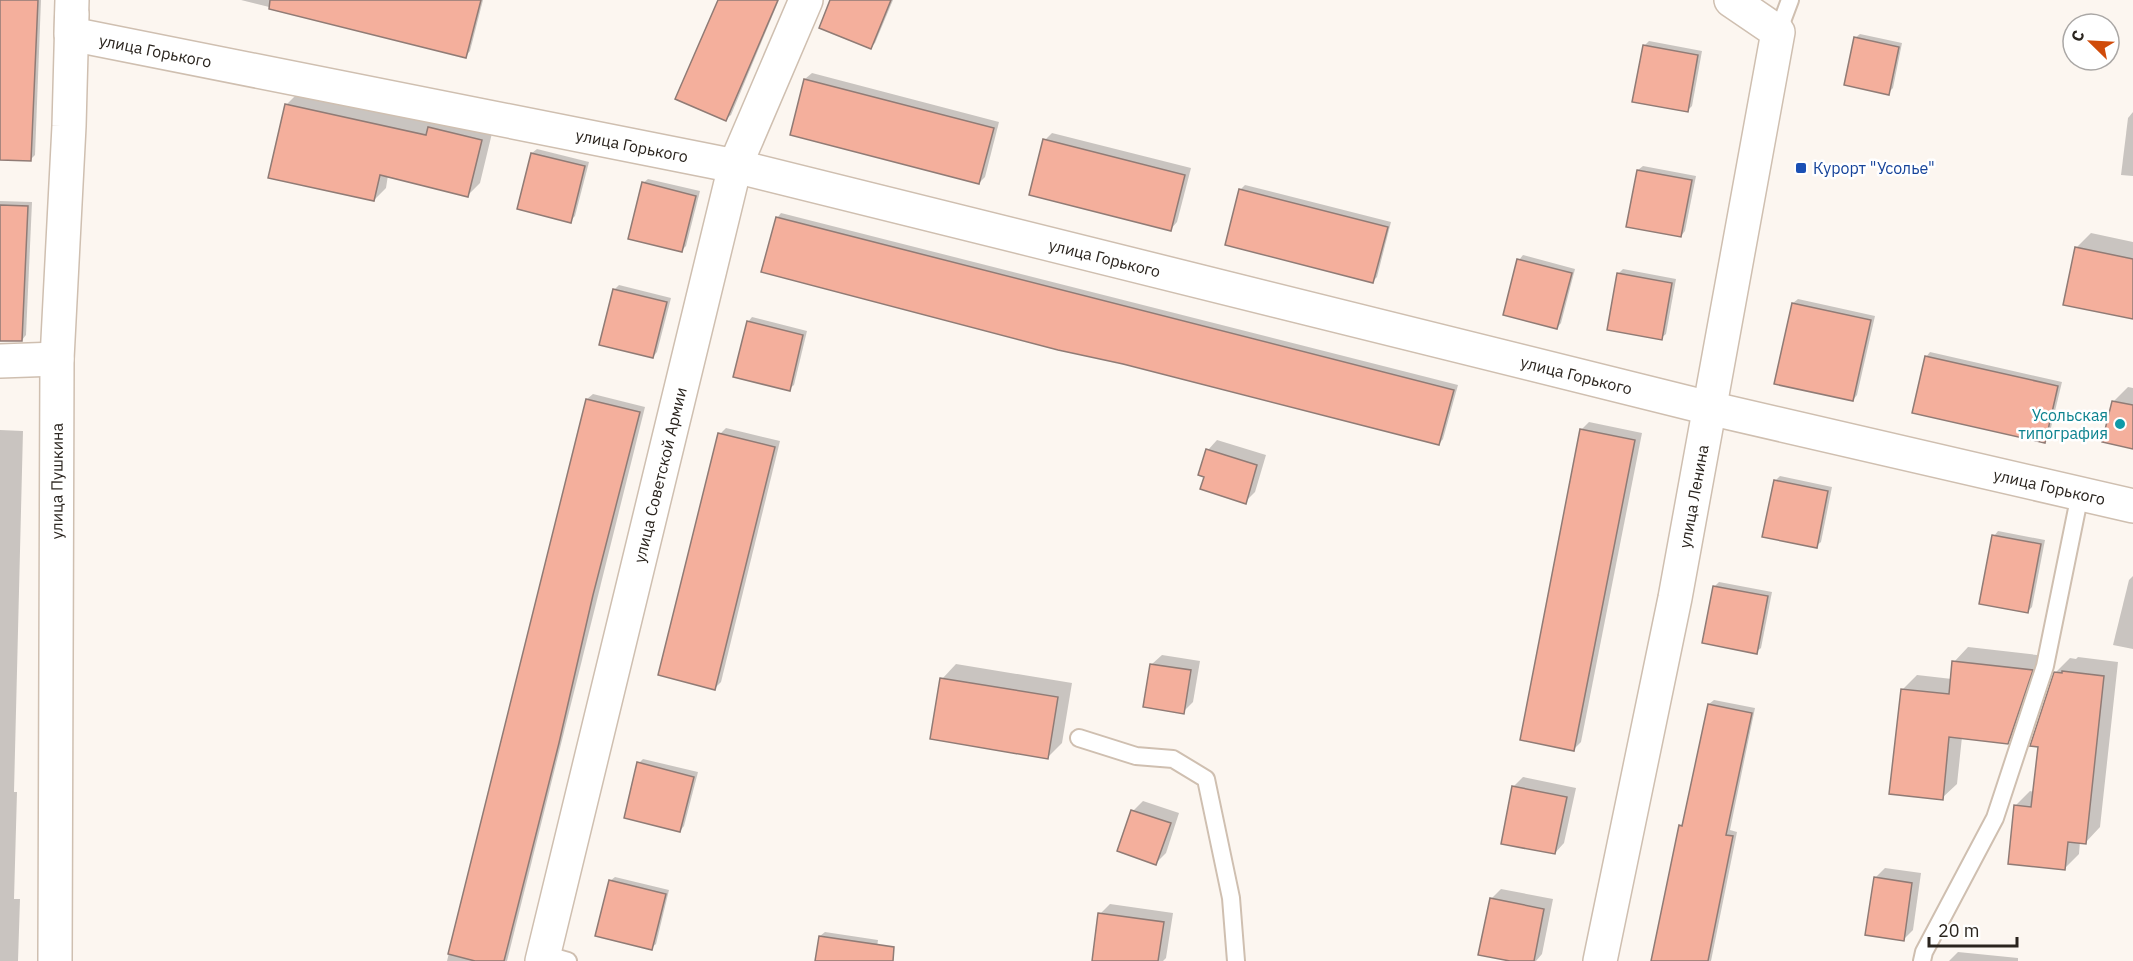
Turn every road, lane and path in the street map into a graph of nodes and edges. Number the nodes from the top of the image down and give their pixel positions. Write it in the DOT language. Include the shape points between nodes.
graph roads {
  1 [pos="72,0"];
  2 [pos="806,0"];
  3 [pos="1731,0"];
  4 [pos="1790,0"];
  5 [pos="1778,32"];
  6 [pos="71,34"];
  7 [pos="735,166"];
  8 [pos="57,359"];
  9 [pos="0,361"];
  10 [pos="1708,408"];
  11 [pos="2080,494"];
  12 [pos="2133,506"];
  13 [pos="1079,738"];
  14 [pos="551,959"];
  15 [pos="55,961"];
  16 [pos="1236,961"];
  17 [pos="1600,961"];
  18 [pos="1922,961"];
  1 -- 6 [label="street, улица Пушкина"];
  2 -- 7 [label="street, улица Советской Армии"];
  3 -- 5 [label="street"];
  4 -- 5 [label="lane"];
  5 -- 10 [label="street, улица Ленина"];
  6 -- 7 [label="street, улица Горького"];
  6 -- 8 [label="street, улица Пушкина"];
  7 -- 10 [label="street, улица Горького"];
  7 -- 14 [label="street, улица Советской Армии"];
  8 -- 9 [label="street"];
  8 -- 15 [label="street, улица Пушкина"];
  10 -- 11 [label="street, улица Горького"];
  10 -- 17 [label="street, улица Ленина" via="1675,598"];
  11 -- 12 [label="street, улица Горького"];
  11 -- 18 [label="lane" via="2045,666 1995,818"];
  13 -- 16 [label="lane" via="1136,756 1173,759 1206,779 1231,898"];
}
